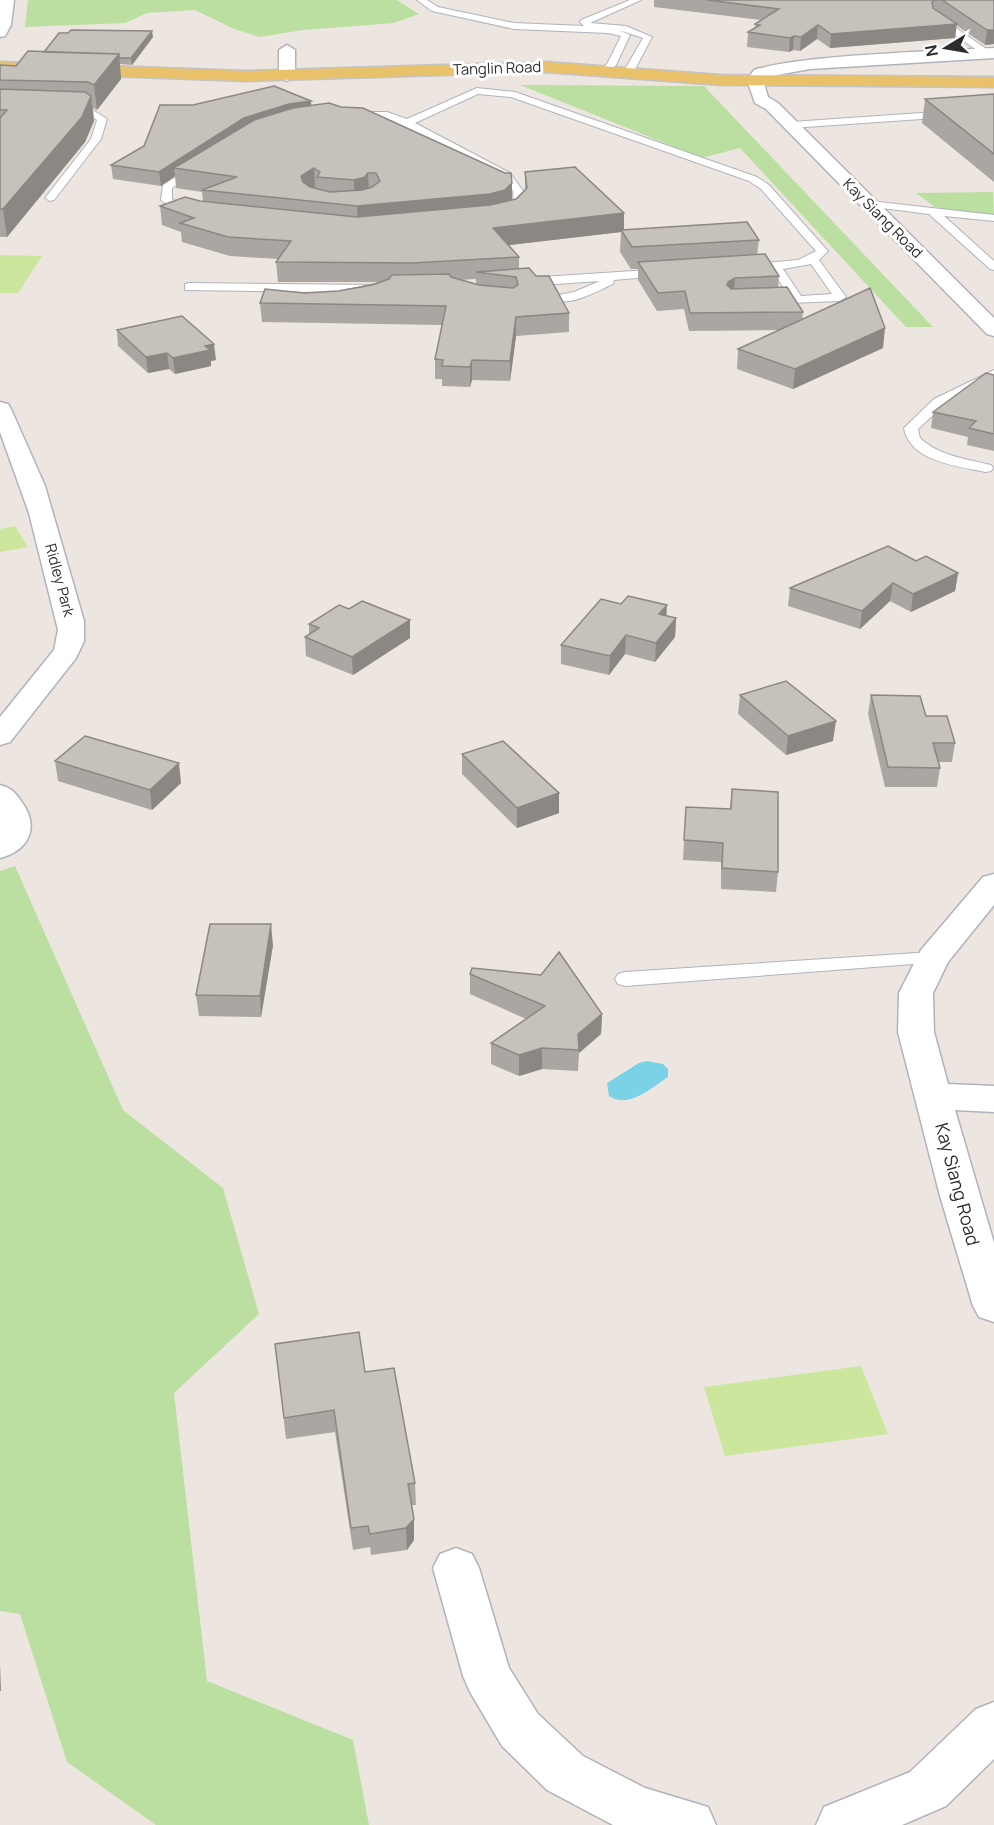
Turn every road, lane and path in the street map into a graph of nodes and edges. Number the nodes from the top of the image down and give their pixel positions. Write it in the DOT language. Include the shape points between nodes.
graph roads {
  1 [pos="7,0"];
  2 [pos="637,0"];
  3 [pos="425,1"];
  4 [pos="607,3"];
  5 [pos="599,16"];
  6 [pos="936,18"];
  7 [pos="1,28"];
  8 [pos="287,50"];
  9 [pos="991,53"];
  10 [pos="0,65"];
  11 [pos="468,67"];
  12 [pos="608,68"];
  13 [pos="630,70"];
  14 [pos="287,74"];
  15 [pos="994,76"];
  16 [pos="994,82"];
  17 [pos="767,86"];
  18 [pos="477,91"];
  19 [pos="51,110"];
  20 [pos="853,110"];
  21 [pos="994,111"];
  22 [pos="921,117"];
  23 [pos="407,123"];
  24 [pos="791,125"];
  25 [pos="50,198"];
  26 [pos="870,204"];
  27 [pos="931,210"];
  28 [pos="323,214"];
  29 [pos="994,218"];
  30 [pos="310,228"];
  31 [pos="813,258"];
  32 [pos="775,266"];
  33 [pos="994,267"];
  34 [pos="740,268"];
  35 [pos="681,272"];
  36 [pos="623,275"];
  37 [pos="508,283"];
  38 [pos="189,287"];
  39 [pos="253,287"];
  40 [pos="562,298"];
  41 [pos="258,300"];
  42 [pos="798,300"];
  43 [pos="757,301"];
  44 [pos="358,303"];
  45 [pos="991,324"];
  46 [pos="994,374"];
  47 [pos="0,409"];
  48 [pos="986,468"];
  49 [pos="0,736"];
  50 [pos="0,794"];
  51 [pos="0,848"];
  52 [pos="994,884"];
  53 [pos="933,958"];
  54 [pos="625,979"];
  55 [pos="935,1096"];
  56 [pos="994,1099"];
  57 [pos="994,1306"];
  58 [pos="456,1568"];
  59 [pos="994,1725"];
  60 [pos="690,1825"];
  61 [pos="842,1825"];
  1 -- 7 [label="street"];
  2 -- 5 [label="lane"];
  3 -- 12 [label="lane" via="435,9 514,26 608,30 626,35"];
  4 -- 5 [label="lane" via="608,8"];
  5 -- 13 [label="lane" via="584,22 638,31 648,37"];
  6 -- 9 [label="lane"];
  8 -- 14 [label="street"];
  9 -- 17 [label="street" via="822,63"];
  10 -- 14 [label="main road, Tanglin Road" via="162,74"];
  11 -- 12 [label="main road, Tanglin Road"];
  11 -- 14 [label="main road, Tanglin Road"];
  11 -- 18 [label="lane"];
  12 -- 13 [label="main road, Tanglin Road"];
  13 -- 17 [label="main road, Tanglin Road"];
  13 -- 17 [label="main road, Tanglin Road"];
  15 -- 17 [label="main road, Tanglin Road"];
  16 -- 17 [label="main road"];
  17 -- 24 [label="street, Kay Siang Road"];
  18 -- 23 [label="lane"];
  18 -- 31 [label="lane" via="528,98 760,183 822,251"];
  19 -- 25 [label="lane" via="91,112 102,119 96,139"];
  20 -- 22 [label="lane"];
  21 -- 22 [label="lane"];
  22 -- 24 [label="lane"];
  23 -- 30 [label="lane" via="506,176 518,191 520,205 510,214 478,220 358,231"];
  23 -- 30 [label="lane" via="387,115 293,121 250,135 166,187 166,200 202,215"];
  24 -- 26 [label="street, Kay Siang Road"];
  26 -- 27 [label="lane"];
  26 -- 45 [label="street, Kay Siang Road"];
  27 -- 29 [label="lane"];
  27 -- 33 [label="lane"];
  28 -- 30 [label="lane"];
  31 -- 32 [label="lane"];
  31 -- 42 [label="lane" via="840,297"];
  32 -- 34 [label="lane"];
  32 -- 42 [label="lane"];
  35 -- 36 [label="lane"];
  36 -- 37 [label="lane"];
  36 -- 40 [label="lane"];
  38 -- 39 [label="lane"];
  39 -- 41 [label="lane"];
  39 -- 44 [label="lane" via="385,291"];
  42 -- 43 [label="lane"];
  46 -- 48 [label="lane" via="939,402 911,428 914,440 928,450"];
  47 -- 49 [label="street, Ridley Park" via="16,438 43,521 72,634 66,652"];
  50 -- 51 [label="street" via="15,813 17,827"];
  52 -- 53 [label="street, Kay Siang Road"];
  53 -- 54 [label="lane"];
  53 -- 55 [label="street, Kay Siang Road" via="916,993 916,1032"];
  55 -- 56 [label="street, Kay Siang Road"];
  55 -- 57 [label="street, Kay Siang Road" via="959,1196"];
  58 -- 60 [label="street" via="487,1676 520,1730 565,1773 636,1810"];
  59 -- 61 [label="street" via="928,1789"];
}
